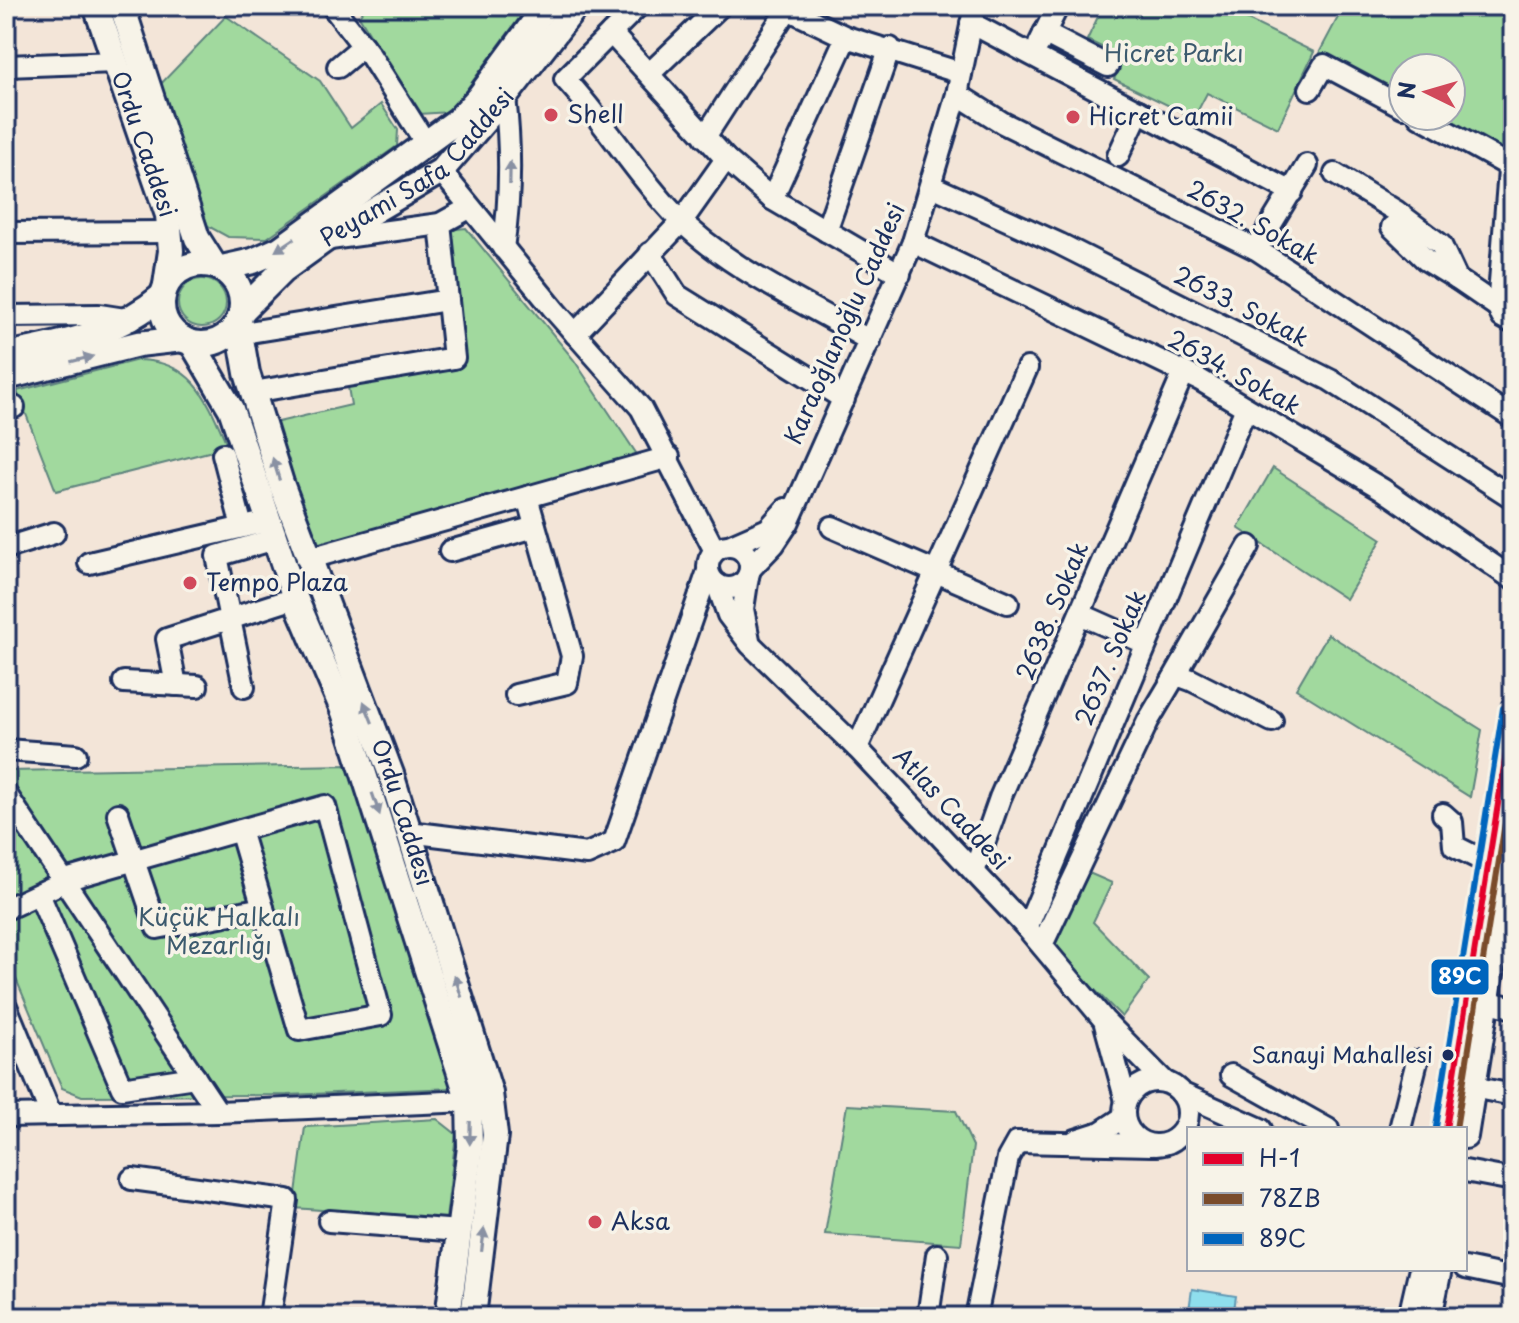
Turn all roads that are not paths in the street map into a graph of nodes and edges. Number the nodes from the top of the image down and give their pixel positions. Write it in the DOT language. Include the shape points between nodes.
graph roads {
  1 [pos="96,6"];
  2 [pos="122,6"];
  3 [pos="332,6"];
  4 [pos="546,6"];
  5 [pos="576,6"];
  6 [pos="638,6"];
  7 [pos="720,6"];
  8 [pos="1058,6"];
  9 [pos="784,8"];
  10 [pos="973,14"];
  11 [pos="611,33"];
  12 [pos="1044,33"];
  13 [pos="846,37"];
  14 [pos="363,46"];
  15 [pos="890,48"];
  16 [pos="1033,55"];
  17 [pos="116,62"];
  18 [pos="6,66"];
  19 [pos="1108,66"];
  20 [pos="338,67"];
  21 [pos="961,73"];
  22 [pos="649,74"];
  23 [pos="1310,89"];
  24 [pos="957,94"];
  25 [pos="505,97"];
  26 [pos="1387,98"];
  27 [pos="1139,111"];
  28 [pos="1448,132"];
  29 [pos="705,137"];
  30 [pos="421,146"];
  31 [pos="1118,156"];
  32 [pos="726,159"];
  33 [pos="1307,165"];
  34 [pos="440,170"];
  35 [pos="1335,174"];
  36 [pos="932,186"];
  37 [pos="1292,192"];
  38 [pos="772,199"];
  39 [pos="469,208"];
  40 [pos="682,221"];
  41 [pos="440,224"];
  42 [pos="1392,227"];
  43 [pos="826,231"];
  44 [pos="171,232"];
  45 [pos="6,233"];
  46 [pos="326,239"];
  47 [pos="913,242"];
  48 [pos="503,248"];
  49 [pos="1256,249"];
  50 [pos="650,253"];
  51 [pos="218,266"];
  52 [pos="900,274"];
  53 [pos="1457,279"];
  54 [pos="165,290"];
  55 [pos="448,300"];
  56 [pos="1498,307"];
  57 [pos="6,316"];
  58 [pos="131,320"];
  59 [pos="239,322"];
  60 [pos="1513,323"];
  61 [pos="575,334"];
  62 [pos="187,341"];
  63 [pos="870,341"];
  64 [pos="6,355"];
  65 [pos="1027,368"];
  66 [pos="1184,372"];
  67 [pos="6,377"];
  68 [pos="253,392"];
  69 [pos="844,399"];
  70 [pos="1246,408"];
  71 [pos="1513,418"];
  72 [pos="223,454"];
  73 [pos="669,457"];
  74 [pos="807,475"];
  75 [pos="527,497"];
  76 [pos="1513,498"];
  77 [pos="242,527"];
  78 [pos="535,527"];
  79 [pos="832,527"];
  80 [pos="272,530"];
  81 [pos="54,533"];
  82 [pos="1249,546"];
  83 [pos="6,548"];
  84 [pos="450,551"];
  85 [pos="307,559"];
  86 [pos="89,563"];
  87 [pos="717,563"];
  88 [pos="937,571"];
  89 [pos="749,573"];
  90 [pos="1513,579"];
  91 [pos="295,598"];
  92 [pos="1008,603"];
  93 [pos="1080,614"];
  94 [pos="230,618"];
  95 [pos="1145,643"];
  96 [pos="750,644"];
  97 [pos="1173,679"];
  98 [pos="124,682"];
  99 [pos="176,685"];
  100 [pos="197,686"];
  101 [pos="244,687"];
  102 [pos="516,695"];
  103 [pos="1513,710"];
  104 [pos="1272,721"];
  105 [pos="857,748"];
  106 [pos="6,750"];
  107 [pos="76,755"];
  108 [pos="6,794"];
  109 [pos="118,814"];
  110 [pos="1443,814"];
  111 [pos="240,830"];
  112 [pos="409,832"];
  113 [pos="1513,840"];
  114 [pos="132,861"];
  115 [pos="1488,863"];
  116 [pos="974,872"];
  117 [pos="66,881"];
  118 [pos="39,894"];
  119 [pos="263,908"];
  120 [pos="6,909"];
  121 [pos="1506,910"];
  122 [pos="1027,928"];
  123 [pos="1042,945"];
  124 [pos="1503,946"];
  125 [pos="1486,1001"];
  126 [pos="6,1006"];
  127 [pos="1513,1008"];
  128 [pos="1104,1020"];
  129 [pos="1417,1061"];
  130 [pos="1231,1075"];
  131 [pos="195,1077"];
  132 [pos="1164,1081"];
  133 [pos="1472,1087"];
  134 [pos="1181,1093"];
  135 [pos="1513,1095"];
  136 [pos="469,1101"];
  137 [pos="1125,1109"];
  138 [pos="218,1112"];
  139 [pos="51,1115"];
  140 [pos="6,1116"];
  141 [pos="1257,1127"];
  142 [pos="1324,1127"];
  143 [pos="1400,1127"];
  144 [pos="1446,1127"];
  145 [pos="1466,1127"];
  146 [pos="1064,1144"];
  147 [pos="1160,1144"];
  148 [pos="1187,1150"];
  149 [pos="1467,1171"];
  150 [pos="132,1179"];
  151 [pos="1513,1180"];
  152 [pos="329,1221"];
  153 [pos="459,1231"];
  154 [pos="937,1255"];
  155 [pos="1467,1268"];
  156 [pos="1422,1271"];
  157 [pos="1439,1271"];
  158 [pos="1513,1278"];
  159 [pos="270,1317"];
  160 [pos="448,1317"];
  161 [pos="473,1317"];
  162 [pos="928,1317"];
  163 [pos="976,1317"];
  164 [pos="1411,1317"];
  165 [pos="1429,1317"];
  1 -- 17 [label="main road, Ordu Caddesi"];
  2 -- 51 [label="main road, Ordu Caddesi" via="197,238"];
  3 -- 14 [label="street"];
  4 -- 30 [label="main road, Peyami Safa Caddesi" via="479,97 458,120"];
  5 -- 25 [label="main road, Peyami Safa Caddesi"];
  6 -- 11 [label="street"];
  7 -- 22 [label="street"];
  8 -- 12 [label="street"];
  9 -- 13 [label="street"];
  9 -- 29 [label="street"];
  10 -- 16 [label="street"];
  10 -- 21 [label="street, Karaoğlanoğlu Caddesi"];
  11 -- 22 [label="street"];
  11 -- 40 [label="street" via="565,79"];
  12 -- 16 [label="street"];
  12 -- 19 [label="street"];
  13 -- 15 [label="street"];
  13 -- 38 [label="street"];
  14 -- 20 [label="street"];
  14 -- 30 [label="street"];
  15 -- 21 [label="street"];
  15 -- 43 [label="street"];
  16 -- 27 [label="street"];
  17 -- 18 [label="street"];
  17 -- 44 [label="main road, Ordu Caddesi"];
  21 -- 24 [label="street, Karaoğlanoğlu Caddesi"];
  22 -- 29 [label="street"];
  23 -- 26 [label="street" via="1324,65"];
  24 -- 36 [label="street, Karaoğlanoğlu Caddesi"];
  24 -- 49 [label="street, 2632. Sokak" via="1003,123"];
  25 -- 34 [label="main road, Peyami Safa Caddesi"];
  48 -- 25 [label="street, one-way" via="510,164"];
  27 -- 31 [label="street"];
  27 -- 37 [label="street"];
  28 -- 56 [label="street" via="1509,170"];
  29 -- 32 [label="street"];
  30 -- 34 [label="main road" via="419,163"];
  30 -- 51 [label="main road, Peyami Safa Caddesi, one-way" via="280,249 253,261"];
  32 -- 38 [label="street"];
  32 -- 40 [label="street"];
  33 -- 37 [label="street"];
  34 -- 39 [label="street"];
  34 -- 46 [label="main road, Peyami Safa Caddesi"];
  35 -- 53 [label="street" via="1441,245"];
  36 -- 47 [label="street, Karaoğlanoğlu Caddesi"];
  36 -- 76 [label="street, 2633. Sokak" via="1330,380"];
  37 -- 49 [label="street"];
  38 -- 43 [label="street"];
  39 -- 41 [label="street"];
  39 -- 48 [label="street"];
  40 -- 50 [label="street"];
  40 -- 63 [label="street" via="717,251"];
  41 -- 46 [label="street"];
  41 -- 55 [label="street"];
  42 -- 53 [label="street" via="1426,260"];
  43 -- 52 [label="street"];
  44 -- 45 [label="street"];
  44 -- 54 [label="main road, Ordu Caddesi"];
  46 -- 59 [label="main road, Peyami Safa Caddesi" via="283,270"];
  47 -- 52 [label="street, Karaoğlanoğlu Caddesi"];
  47 -- 66 [label="street, 2634. Sokak"];
  48 -- 61 [label="street"];
  49 -- 71 [label="street, 2632. Sokak"];
  50 -- 61 [label="street"];
  50 -- 69 [label="street" via="677,295"];
  51 -- 54 [label="main road" via="186,267"];
  51 -- 59 [label="main road" via="238,286"];
  52 -- 63 [label="street, Karaoğlanoğlu Caddesi"];
  53 -- 56 [label="street"];
  54 -- 58 [label="main road"];
  54 -- 62 [label="main road" via="166,320"];
  55 -- 59 [label="street"];
  55 -- 68 [label="street" via="454,358"];
  56 -- 60 [label="street"];
  57 -- 58 [label="street"];
  58 -- 64 [label="main road" via="98,335"];
  59 -- 62 [label="main road" via="218,340"];
  59 -- 68 [label="main road, Ordu Caddesi"];
  61 -- 73 [label="street" via="641,408"];
  67 -- 62 [label="main road, one-way" via="138,344"];
  62 -- 80 [label="main road, Ordu Caddesi" via="228,400"];
  63 -- 69 [label="street, Karaoğlanoğlu Caddesi"];
  65 -- 88 [label="street"];
  66 -- 70 [label="street, 2634. Sokak"];
  66 -- 93 [label="street, 2638. Sokak"];
  85 -- 68 [label="main road, Ordu Caddesi, one-way"];
  69 -- 74 [label="street, Karaoğlanoğlu Caddesi"];
  70 -- 90 [label="street, 2634. Sokak" via="1382,489"];
  70 -- 95 [label="street, 2637. Sokak"];
  72 -- 77 [label="street"];
  73 -- 75 [label="street"];
  73 -- 87 [label="street"];
  74 -- 87 [label="street" via="779,520"];
  74 -- 89 [label="street" via="788,523"];
  75 -- 78 [label="street"];
  75 -- 85 [label="street"];
  77 -- 80 [label="street"];
  77 -- 86 [label="street"];
  78 -- 84 [label="street"];
  78 -- 102 [label="street" via="572,656 567,683"];
  79 -- 88 [label="street"];
  80 -- 91 [label="main road, Ordu Caddesi"];
  80 -- 94 [label="street" via="217,556"];
  81 -- 83 [label="street"];
  82 -- 97 [label="street"];
  112 -- 85 [label="main road, Ordu Caddesi, one-way"];
  87 -- 89 [label="street" via="731,588"];
  87 -- 89 [label="street" via="742,550"];
  87 -- 96 [label="street, Atlas Caddesi" via="728,615"];
  87 -- 112 [label="street" via="614,842 587,854"];
  88 -- 92 [label="street"];
  88 -- 105 [label="street"];
  89 -- 96 [label="street" via="743,609"];
  91 -- 94 [label="street"];
  91 -- 136 [label="main road, Ordu Caddesi, one-way" via="362,762"];
  93 -- 95 [label="street"];
  93 -- 116 [label="street, 2638. Sokak" via="984,836"];
  94 -- 99 [label="street" via="167,639"];
  94 -- 101 [label="street"];
  95 -- 122 [label="street, 2637. Sokak"];
  96 -- 105 [label="street, Atlas Caddesi"];
  97 -- 104 [label="street" via="1191,680"];
  97 -- 123 [label="street"];
  98 -- 99 [label="street"];
  99 -- 100 [label="street"];
  103 -- 115 [label="main road"];
  105 -- 116 [label="street, Atlas Caddesi"];
  106 -- 107 [label="street"];
  108 -- 117 [label="street"];
  109 -- 114 [label="street"];
  110 -- 115 [label="street" via="1452,822 1454,846"];
  111 -- 114 [label="street"];
  111 -- 119 [label="street"];
  111 -- 119 [label="street" via="325,806 381,1015 299,1030"];
  161 -- 112 [label="main road, Ordu Caddesi, one-way" via="494,1114"];
  113 -- 121 [label="main road"];
  114 -- 117 [label="street"];
  114 -- 119 [label="street" via="157,928"];
  115 -- 144 [label="main road"];
  116 -- 122 [label="street, Atlas Caddesi"];
  117 -- 118 [label="street"];
  117 -- 131 [label="street"];
  118 -- 120 [label="street"];
  118 -- 131 [label="street" via="122,1088"];
  121 -- 124 [label="main road"];
  122 -- 123 [label="street, Atlas Caddesi"];
  123 -- 128 [label="street, Atlas Caddesi"];
  124 -- 125 [label="main road"];
  125 -- 127 [label="street"];
  125 -- 133 [label="main road"];
  126 -- 139 [label="street"];
  128 -- 132 [label="street, Atlas Caddesi"];
  128 -- 137 [label="street, Atlas Caddesi"];
  129 -- 143 [label="street"];
  130 -- 142 [label="street"];
  131 -- 138 [label="street"];
  132 -- 134 [label="street"];
  132 -- 137 [label="street" via="1137,1087"];
  133 -- 135 [label="street"];
  133 -- 145 [label="main road"];
  134 -- 141 [label="street"];
  134 -- 147 [label="street" via="1189,1111 1187,1121 1177,1138"];
  136 -- 138 [label="street"];
  136 -- 153 [label="main road, Ordu Caddesi, one-way" via="470,1147"];
  137 -- 146 [label="street" via="1101,1132"];
  137 -- 147 [label="street" via="1133,1135"];
  138 -- 139 [label="street"];
  139 -- 140 [label="street"];
  146 -- 147 [label="street"];
  146 -- 163 [label="street" via="1017,1142 1011,1149"];
  147 -- 148 [label="street"];
  149 -- 151 [label="street"];
  150 -- 159 [label="street" via="287,1200"];
  152 -- 153 [label="street"];
  153 -- 160 [label="main road, Ordu Caddesi"];
  154 -- 162 [label="street"];
  155 -- 158 [label="street"];
  156 -- 164 [label="main road"];
  157 -- 165 [label="main road"];
}
